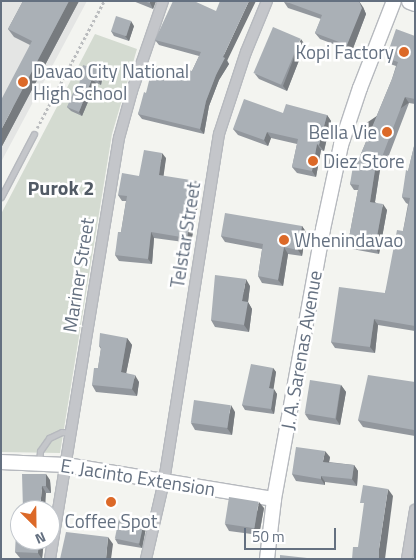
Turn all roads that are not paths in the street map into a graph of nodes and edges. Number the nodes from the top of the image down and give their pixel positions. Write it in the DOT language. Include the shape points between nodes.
graph roads {
  1 [pos="163,1"];
  2 [pos="266,1"];
  3 [pos="394,1"];
  4 [pos="410,1"];
  5 [pos="415,3"];
  6 [pos="34,134"];
  7 [pos="1,197"];
  8 [pos="71,433"];
  9 [pos="1,462"];
  10 [pos="39,463"];
  11 [pos="66,465"];
  12 [pos="164,481"];
  13 [pos="274,499"];
  14 [pos="415,510"];
  15 [pos="50,559"];
  16 [pos="146,559"];
  17 [pos="267,559"];
  18 [pos="407,559"];
  1 -- 8 [label="street, Mariner Street" via="119,138"];
  2 -- 12 [label="street, Telstar Street" via="219,134"];
  3 -- 13 [label="main road, J. A. Sarenas Avenue" via="342,145 323,230"];
  4 -- 5 [label="main road"];
  6 -- 7 [label="lane"];
  8 -- 10 [label="lane" via="62,432 49,438 40,450"];
  8 -- 11 [label="street, Mariner Street"];
  9 -- 10 [label="main road, E. Jacinto Extension"];
  10 -- 11 [label="main road, E. Jacinto Extension"];
  11 -- 12 [label="main road, E. Jacinto Extension"];
  11 -- 15 [label="street, Mariner Street"];
  12 -- 13 [label="main road, E. Jacinto Extension"];
  12 -- 16 [label="street, Telstar Street"];
  13 -- 17 [label="main road, J. A. Sarenas Avenue"];
  14 -- 18 [label="street"];
}
